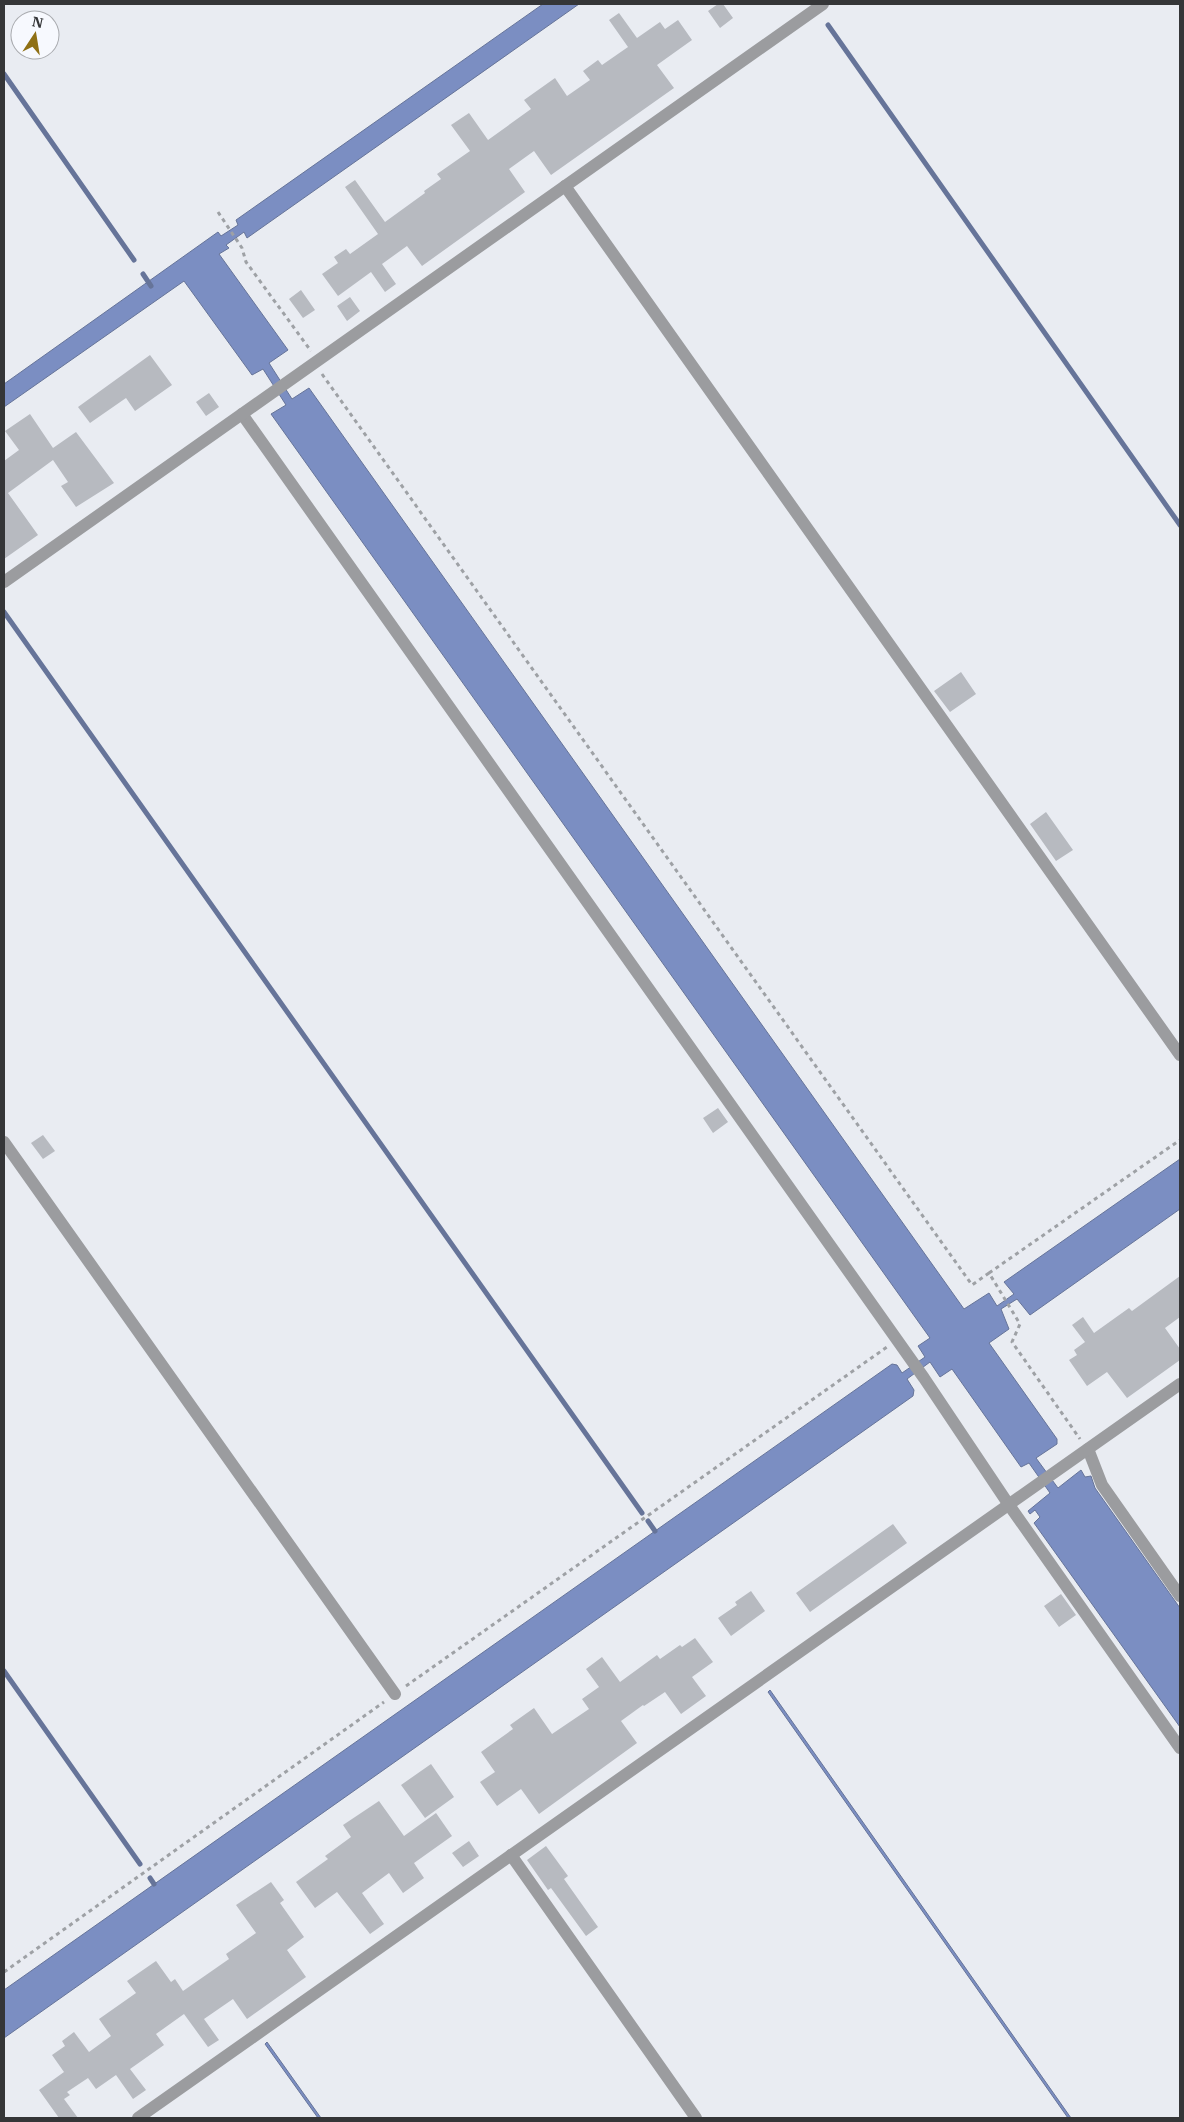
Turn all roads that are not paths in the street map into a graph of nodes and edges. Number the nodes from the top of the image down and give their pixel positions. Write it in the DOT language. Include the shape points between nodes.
graph roads {
  1 [pos="823,4"];
  2 [pos="565,186"];
  3 [pos="242,414"];
  4 [pos="4,582"];
  5 [pos="1180,1054"];
  6 [pos="4,1142"];
  7 [pos="1180,1384"];
  8 [pos="1088,1449"];
  9 [pos="1009,1505"];
  10 [pos="1180,1596"];
  11 [pos="395,1694"];
  12 [pos="1180,1748"];
  13 [pos="511,1855"];
  14 [pos="138,2118"];
  15 [pos="696,2118"];
  1 -- 2 [label="street"];
  2 -- 3 [label="street"];
  2 -- 5 [label="street"];
  3 -- 4 [label="street"];
  3 -- 9 [label="street" via="924,1378"];
  6 -- 11 [label="street"];
  7 -- 8 [label="street"];
  8 -- 9 [label="street"];
  8 -- 10 [label="street" via="1102,1485"];
  9 -- 12 [label="street"];
  9 -- 13 [label="street"];
  13 -- 14 [label="street"];
  13 -- 15 [label="street"];
}
